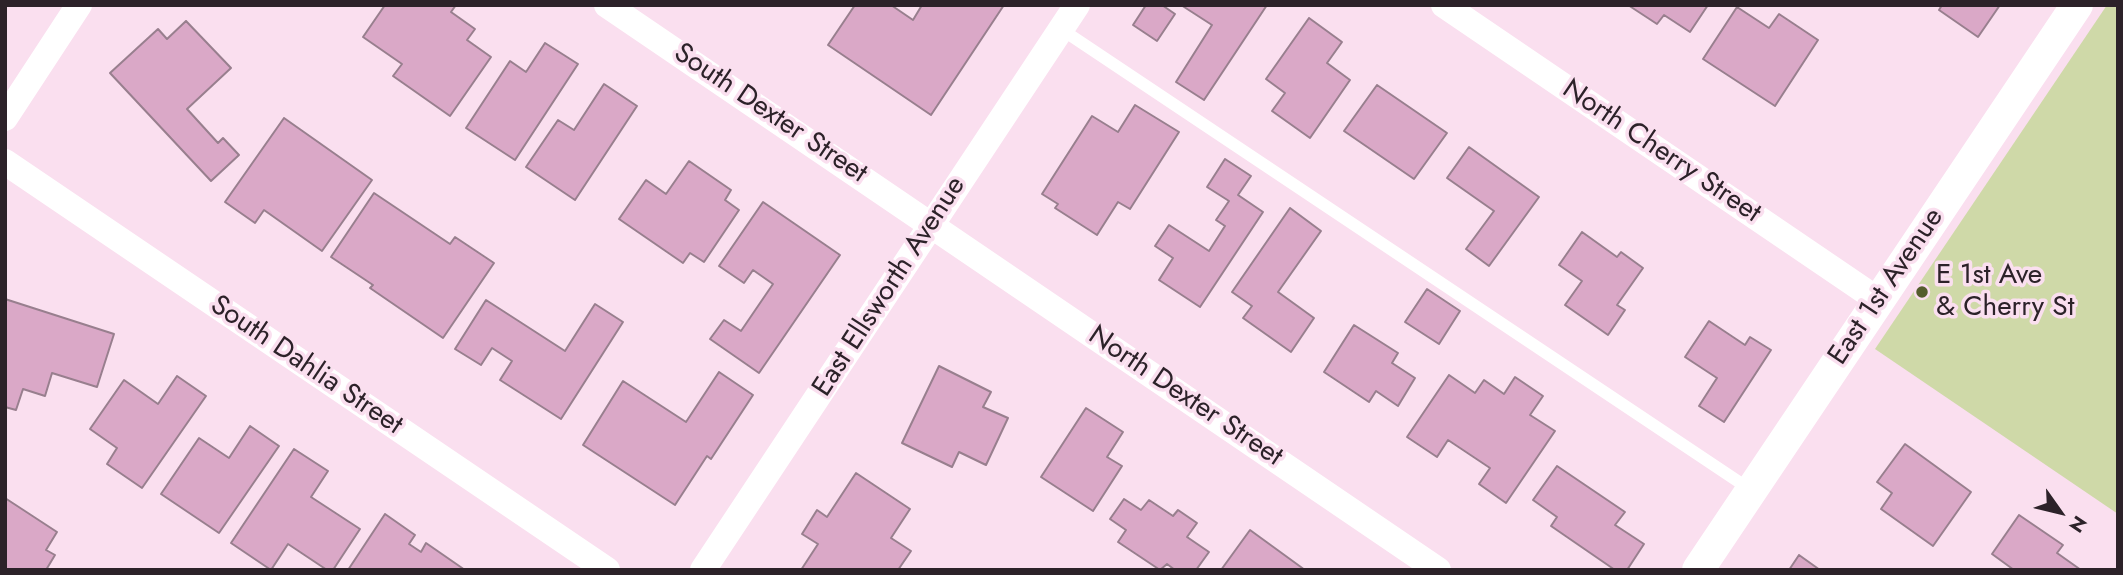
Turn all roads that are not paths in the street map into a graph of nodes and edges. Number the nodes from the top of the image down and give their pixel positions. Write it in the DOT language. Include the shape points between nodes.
graph roads {
  1 [pos="79,5"];
  2 [pos="607,5"];
  3 [pos="1077,5"];
  4 [pos="1444,5"];
  5 [pos="2077,5"];
  6 [pos="1061,29"];
  7 [pos="5,118"];
  8 [pos="5,162"];
  9 [pos="932,223"];
  10 [pos="1878,300"];
  11 [pos="1751,491"];
  12 [pos="607,570"];
  13 [pos="703,570"];
  14 [pos="1438,570"];
  15 [pos="1698,570"];
  1 -- 7 [label="street"];
  2 -- 9 [label="street, South Dexter Street"];
  3 -- 6 [label="street, East Ellsworth Avenue"];
  4 -- 10 [label="street, North Cherry Street"];
  5 -- 10 [label="street, East 1st Avenue"];
  6 -- 9 [label="street, East Ellsworth Avenue"];
  6 -- 11 [label="lane"];
  8 -- 12 [label="street, South Dahlia Street"];
  9 -- 13 [label="street, East Ellsworth Avenue"];
  9 -- 14 [label="street, North Dexter Street"];
  10 -- 11 [label="street, East 1st Avenue"];
  11 -- 15 [label="street, East 1st Avenue"];
}
